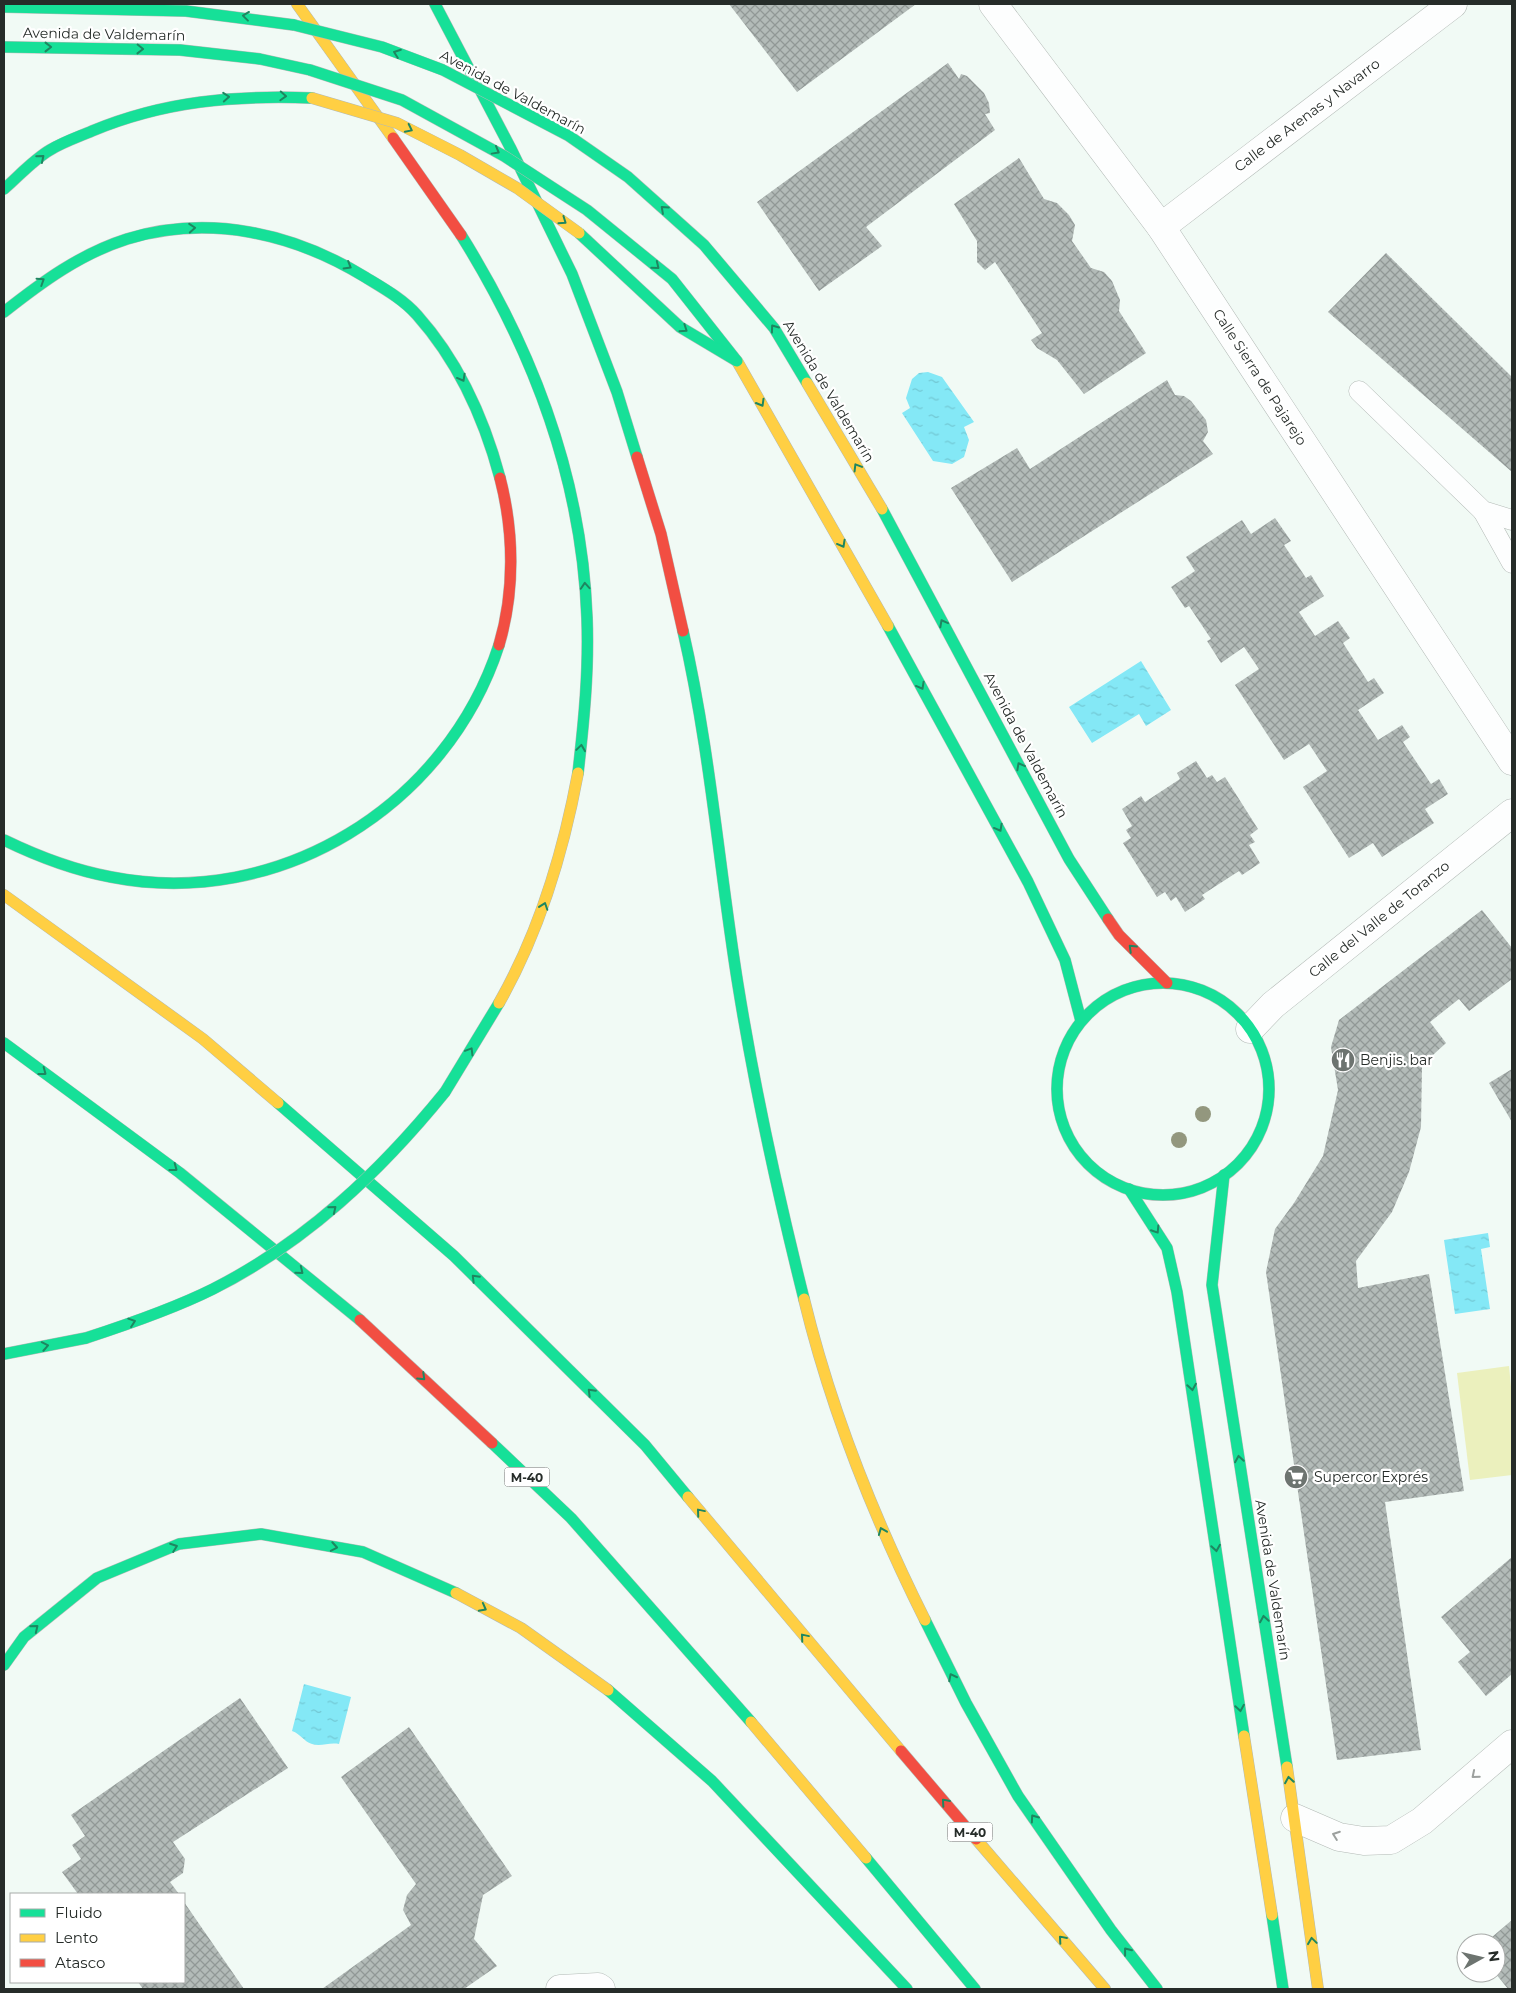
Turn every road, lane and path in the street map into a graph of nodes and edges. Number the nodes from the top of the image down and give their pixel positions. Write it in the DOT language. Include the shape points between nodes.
graph roads {
  1 [pos="297,4"];
  2 [pos="435,4"];
  3 [pos="993,4"];
  4 [pos="1453,4"];
  5 [pos="4,7"];
  6 [pos="4,47"];
  7 [pos="4,189"];
  8 [pos="1161,227"];
  9 [pos="4,312"];
  10 [pos="737,361"];
  11 [pos="1359,391"];
  12 [pos="1482,511"];
  13 [pos="1512,520"];
  14 [pos="1512,563"];
  15 [pos="1512,761"];
  16 [pos="1512,813"];
  17 [pos="4,840"];
  18 [pos="4,895"];
  19 [pos="1167,983"];
  20 [pos="1081,1021"];
  21 [pos="1250,1029"];
  22 [pos="4,1043"];
  23 [pos="1224,1175"];
  24 [pos="1129,1189"];
  25 [pos="4,1354"];
  26 [pos="4,1665"];
  27 [pos="1512,1744"];
  28 [pos="1295,1818"];
  29 [pos="560,1989"];
  30 [pos="601,1989"];
  31 [pos="907,1989"];
  32 [pos="975,1989"];
  33 [pos="1105,1989"];
  34 [pos="1157,1989"];
  35 [pos="1284,1989"];
  36 [pos="1318,1989"];
  25 -- 1 [label="main road, one-way, bridge" via="86,1338 151,1316 213,1289 268,1257 361,1186 394,1154 445,1092 510,985 537,924 575,796 589,653 585,580 577,523 554,427 510,318 444,210"];
  34 -- 2 [label="main road, one-way" via="1111,1930 1018,1796 966,1703 894,1559 848,1440 808,1316 775,1184 738,985 702,724 661,534 617,392 572,274"];
  3 -- 8 [label="street, Calle Sierra de Pajarejo"];
  4 -- 8 [label="street, Calle de Arenas y Navarro"];
  19 -- 5 [label="main road, Avenida de Valdemarín, one-way, bridge" via="1119,935 1069,859 882,509 774,328 704,245 628,177 570,136 443,70 382,48 261,18 92,7"];
  6 -- 10 [label="main road, Avenida de Valdemarín, one-way, bridge" via="180,50 260,59 310,70 402,100 504,156 586,210 672,279"];
  7 -- 10 [label="main road, one-way, bridge" via="51,150 101,127 153,109 193,100 253,95 312,98 396,123 517,188 573,228 680,327"];
  8 -- 15 [label="street, Calle Sierra de Pajarejo"];
  9 -- 17 [label="main road, one-way" via="34,285 70,263 109,243 154,231 204,227 243,229 328,255 378,285 415,313 462,379 496,458 512,560 508,604 498,650 464,722 420,779 376,819 342,840 264,872 219,882 182,883 123,879 76,870"];
  10 -- 20 [label="main road, Avenida de Valdemarín, one-way" via="841,541 1028,882 1065,960"];
  11 -- 12 [label="lane"];
  12 -- 13 [label="lane"];
  12 -- 14 [label="lane"];
  16 -- 21 [label="street, Calle del Valle de Toranzo" via="1273,1005"];
  33 -- 18 [label="main road, M-40, one-way" via="638,1438 454,1256 203,1039"];
  19 -- 20 [label="main road" via="1119,992"];
  19 -- 21 [label="main road" via="1186,985 1214,996 1238,1014"];
  20 -- 24 [label="main road" via="1068,1044 1058,1077 1062,1118 1080,1154 1110,1180"];
  21 -- 23 [label="main road" via="1268,1075 1267,1108 1248,1152"];
  22 -- 32 [label="main road, M-40, one-way" via="180,1173 370,1328 571,1518 765,1738"];
  23 -- 24 [label="main road" via="1210,1184 1178,1193 1162,1195"];
  28 -- 23 [label="main road, Avenida de Valdemarín, one-way" via="1212,1285 1215,1243 1223,1209"];
  24 -- 35 [label="main road, one-way" via="1167,1248 1177,1292"];
  26 -- 31 [label="main road, one-way" via="24,1637 97,1578 179,1544 260,1534 363,1552 441,1586 521,1628 613,1694 712,1781"];
  27 -- 28 [label="street, one-way" via="1422,1820 1391,1840 1364,1841 1339,1837"];
  36 -- 28 [label="main road, Avenida de Valdemarín, one-way"];
  29 -- 30 [label="street"];
}
